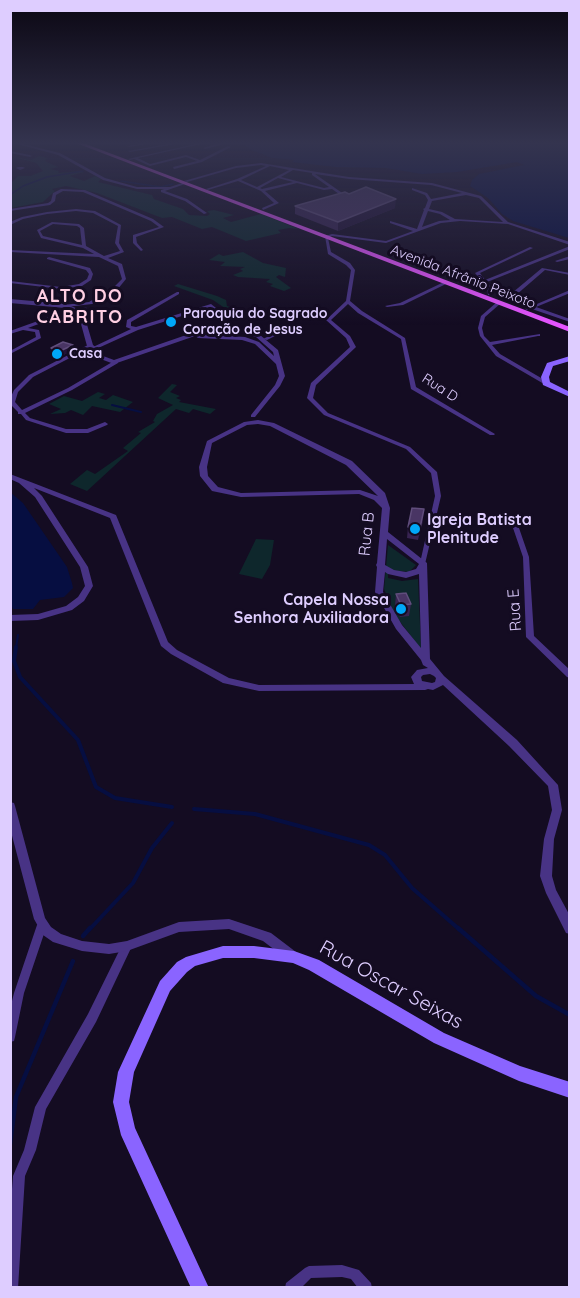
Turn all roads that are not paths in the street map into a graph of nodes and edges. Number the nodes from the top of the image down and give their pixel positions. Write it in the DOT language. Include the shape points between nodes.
graph roads {
  1 [pos="49,204"];
  2 [pos="110,204"];
  3 [pos="191,204"];
  4 [pos="243,204"];
  5 [pos="248,204"];
  6 [pos="276,204"];
  7 [pos="428,204"];
  8 [pos="487,204"];
  9 [pos="44,206"];
  10 [pos="263,209"];
  11 [pos="425,209"];
  12 [pos="10,210"];
  13 [pos="86,210"];
  14 [pos="205,213"];
  15 [pos="453,220"];
  16 [pos="391,222"];
  17 [pos="508,223"];
  18 [pos="10,224"];
  19 [pos="417,230"];
  20 [pos="329,236"];
  21 [pos="342,244"];
  22 [pos="10,245"];
  23 [pos="570,245"];
  24 [pos="328,246"];
  25 [pos="84,248"];
  26 [pos="531,248"];
  27 [pos="10,250"];
  28 [pos="141,250"];
  29 [pos="29,253"];
  30 [pos="102,257"];
  31 [pos="570,257"];
  32 [pos="557,261"];
  33 [pos="570,274"];
  34 [pos="10,277"];
  35 [pos="10,282"];
  36 [pos="484,282"];
  37 [pos="446,283"];
  38 [pos="26,284"];
  39 [pos="570,291"];
  40 [pos="177,293"];
  41 [pos="490,294"];
  42 [pos="514,294"];
  43 [pos="10,300"];
  44 [pos="18,301"];
  45 [pos="348,301"];
  46 [pos="90,303"];
  47 [pos="499,303"];
  48 [pos="10,305"];
  49 [pos="66,306"];
  50 [pos="387,306"];
  51 [pos="530,308"];
  52 [pos="81,312"];
  53 [pos="570,323"];
  54 [pos="222,325"];
  55 [pos="136,329"];
  56 [pos="570,330"];
  57 [pos="284,331"];
  58 [pos="14,332"];
  59 [pos="537,335"];
  60 [pos="182,338"];
  61 [pos="265,339"];
  62 [pos="488,344"];
  63 [pos="272,346"];
  64 [pos="92,347"];
  65 [pos="264,348"];
  66 [pos="10,353"];
  67 [pos="565,359"];
  68 [pos="116,362"];
  69 [pos="570,363"];
  70 [pos="279,364"];
  71 [pos="546,383"];
  72 [pos="570,395"];
  73 [pos="20,413"];
  74 [pos="257,419"];
  75 [pos="105,424"];
  76 [pos="492,434"];
  77 [pos="10,476"];
  78 [pos="22,481"];
  79 [pos="58,495"];
  80 [pos="42,501"];
  81 [pos="386,508"];
  82 [pos="516,528"];
  83 [pos="384,533"];
  84 [pos="426,552"];
  85 [pos="411,553"];
  86 [pos="423,563"];
  87 [pos="380,565"];
  88 [pos="10,618"];
  89 [pos="426,663"];
  90 [pos="419,673"];
  91 [pos="570,675"];
  92 [pos="439,676"];
  93 [pos="393,687"];
  94 [pos="427,687"];
  95 [pos="457,694"];
  96 [pos="10,806"];
  97 [pos="42,925"];
  98 [pos="570,928"];
  99 [pos="128,946"];
  100 [pos="294,957"];
  101 [pos="10,1037"];
  102 [pos="570,1090"];
  103 [pos="12,1287"];
  104 [pos="200,1287"];
  105 [pos="291,1287"];
  106 [pos="366,1287"];
  1 -- 9 [label="street"];
  2 -- 28 [label="street" via="162,227 134,236"];
  3 -- 14 [label="street"];
  4 -- 20 [label="main road, Avenida Afrânio Peixoto"];
  5 -- 10 [label="main road, Avenida Afrânio Peixoto"];
  6 -- 10 [label="street"];
  7 -- 11 [label="street"];
  8 -- 17 [label="street"];
  9 -- 12 [label="street"];
  9 -- 13 [label="street"];
  10 -- 20 [label="main road, Avenida Afrânio Peixoto"];
  11 -- 15 [label="street"];
  11 -- 19 [label="street"];
  13 -- 18 [label="street" via="40,214"];
  13 -- 30 [label="street" via="119,225 117,243 122,252"];
  15 -- 17 [label="street"];
  15 -- 19 [label="street"];
  16 -- 19 [label="street"];
  17 -- 23 [label="street"];
  19 -- 20 [label="street" via="384,242"];
  20 -- 21 [label="main road, Avenida Afrânio Peixoto"];
  20 -- 24 [label="street"];
  20 -- 41 [label="main road, Avenida Afrânio Peixoto"];
  21 -- 24 [label="street"];
  21 -- 37 [label="main road, Avenida Afrânio Peixoto"];
  22 -- 29 [label="street"];
  23 -- 36 [label="street"];
  24 -- 45 [label="street" via="329,253 353,270"];
  25 -- 25 [label="street" via="82,228 78,225 52,223 38,231 42,237"];
  25 -- 30 [label="street"];
  26 -- 36 [label="street" via="479,272"];
  27 -- 29 [label="street"];
  29 -- 30 [label="street"];
  29 -- 38 [label="street" via="77,265 91,274 86,282 68,287"];
  30 -- 46 [label="street" via="120,265 123,281 109,294"];
  31 -- 32 [label="street"];
  33 -- 42 [label="street" via="544,269"];
  34 -- 38 [label="street"];
  35 -- 38 [label="street"];
  36 -- 41 [label="street"];
  37 -- 47 [label="main road, Avenida Afrânio Peixoto"];
  37 -- 50 [label="street" via="401,304"];
  39 -- 51 [label="street"];
  40 -- 55 [label="street" via="129,321 128,327"];
  41 -- 51 [label="main road, Avenida Afrânio Peixoto"];
  43 -- 44 [label="street"];
  44 -- 48 [label="street"];
  44 -- 49 [label="street"];
  45 -- 76 [label="street, Rua D" via="402,337 413,388"];
  45 -- 84 [label="street" via="328,320 350,338 352,349 313,384 310,398 326,414 408,448 433,470 439,490"];
  46 -- 49 [label="street"];
  46 -- 52 [label="street"];
  47 -- 56 [label="main road, Avenida Afrânio Peixoto"];
  47 -- 62 [label="street" via="481,319 480,328"];
  49 -- 52 [label="street"];
  51 -- 53 [label="main road, Avenida Afrânio Peixoto"];
  52 -- 58 [label="street"];
  52 -- 64 [label="street"];
  54 -- 55 [label="street" via="227,318 211,305"];
  54 -- 60 [label="street"];
  54 -- 61 [label="street"];
  55 -- 64 [label="street"];
  57 -- 61 [label="street"];
  58 -- 66 [label="street" via="31,329 39,336 33,344"];
  59 -- 62 [label="street"];
  60 -- 65 [label="street" via="237,336"];
  60 -- 68 [label="street"];
  61 -- 63 [label="street"];
  62 -- 71 [label="street" via="498,355"];
  63 -- 65 [label="street"];
  63 -- 70 [label="street"];
  64 -- 68 [label="street" via="93,355"];
  64 -- 73 [label="street" via="49,365 26,380 12,398"];
  65 -- 70 [label="street"];
  67 -- 69 [label="street"];
  67 -- 71 [label="main road" via="548,368"];
  68 -- 73 [label="street"];
  70 -- 74 [label="street" via="281,380"];
  71 -- 72 [label="main road"];
  73 -- 75 [label="street" via="30,420 66,430 88,431"];
  74 -- 81 [label="street, Rua B" via="353,466 377,487"];
  74 -- 81 [label="street" via="209,442 203,467 204,476 214,489 241,495 360,492 377,498"];
  77 -- 78 [label="street"];
  78 -- 79 [label="street"];
  78 -- 80 [label="street"];
  79 -- 80 [label="street"];
  79 -- 93 [label="street" via="113,517 159,636 179,655 244,687"];
  80 -- 88 [label="street" via="84,567 88,580 85,594 69,608 38,617"];
  81 -- 83 [label="street, Rua B"];
  82 -- 91 [label="street, Rua E" via="526,557 530,638"];
  83 -- 85 [label="street"];
  83 -- 87 [label="street, Rua B"];
  84 -- 85 [label="street"];
  84 -- 86 [label="street"];
  85 -- 86 [label="street"];
  86 -- 87 [label="street" via="419,571 406,575"];
  86 -- 89 [label="street"];
  87 -- 89 [label="street, Rua B" via="378,586 383,601"];
  89 -- 90 [label="street"];
  89 -- 92 [label="street, Rua B"];
  90 -- 92 [label="street" via="430,670"];
  90 -- 93 [label="street"];
  90 -- 94 [label="street" via="418,682"];
  92 -- 94 [label="street" via="439,684"];
  92 -- 95 [label="street"];
  93 -- 94 [label="street"];
  94 -- 95 [label="street"];
  95 -- 98 [label="street" via="553,785 557,810 547,848 546,876"];
  96 -- 97 [label="street"];
  97 -- 99 [label="street" via="71,944 109,949"];
  97 -- 101 [label="street" via="19,993"];
  99 -- 100 [label="street" via="179,927 229,924 267,937"];
  99 -- 103 [label="street" via="41,1107 19,1176"];
  100 -- 102 [label="main road, Rua Oscar Seixas" via="439,1038 519,1073"];
  100 -- 104 [label="main road, Rua Oscar Seixas" via="223,952 182,967 165,986 123,1080 120,1102 127,1130"];
  105 -- 106 [label="street" via="309,1272 342,1271 354,1274"];
}
